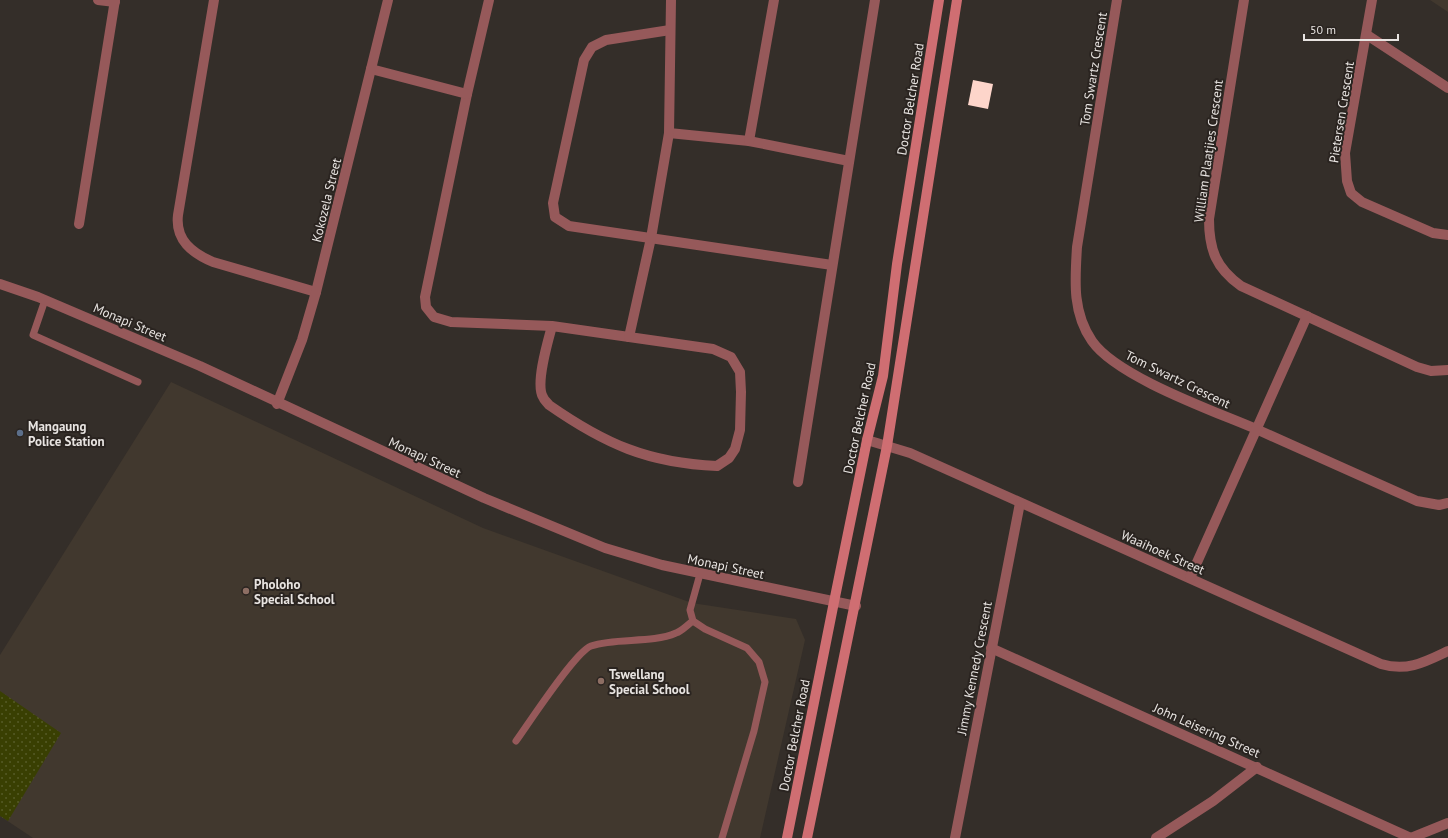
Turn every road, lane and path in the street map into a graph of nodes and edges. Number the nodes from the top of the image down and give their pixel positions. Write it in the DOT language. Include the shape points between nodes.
graph roads {
  1 [pos="98,0"];
  2 [pos="214,0"];
  3 [pos="388,0"];
  4 [pos="489,0"];
  5 [pos="671,0"];
  6 [pos="774,0"];
  7 [pos="875,0"];
  8 [pos="939,0"];
  9 [pos="957,0"];
  10 [pos="1117,0"];
  11 [pos="1244,0"];
  12 [pos="1372,0"];
  13 [pos="115,1"];
  14 [pos="670,30"];
  15 [pos="1367,35"];
  16 [pos="372,69"];
  17 [pos="1448,88"];
  18 [pos="467,94"];
  19 [pos="669,133"];
  20 [pos="749,141"];
  21 [pos="849,161"];
  22 [pos="79,224"];
  23 [pos="1448,235"];
  24 [pos="651,238"];
  25 [pos="832,265"];
  26 [pos="0,284"];
  27 [pos="316,292"];
  28 [pos="45,300"];
  29 [pos="1307,316"];
  30 [pos="552,326"];
  31 [pos="629,337"];
  32 [pos="1448,370"];
  33 [pos="138,382"];
  34 [pos="277,404"];
  35 [pos="1256,429"];
  36 [pos="867,440"];
  37 [pos="887,446"];
  38 [pos="798,482"];
  39 [pos="1020,503"];
  40 [pos="1448,503"];
  41 [pos="700,574"];
  42 [pos="1190,578"];
  43 [pos="834,602"];
  44 [pos="856,606"];
  45 [pos="693,621"];
  46 [pos="992,648"];
  47 [pos="1448,651"];
  48 [pos="516,741"];
  49 [pos="1257,767"];
  50 [pos="1448,823"];
  51 [pos="722,838"];
  52 [pos="787,838"];
  53 [pos="807,838"];
  54 [pos="955,838"];
  55 [pos="1156,838"];
  56 [pos="1411,838"];
  1 -- 13 [label="street"];
  2 -- 27 [label="street" via="178,215 178,233 184,244 199,256 213,262"];
  3 -- 16 [label="street, Kokozela Street"];
  4 -- 18 [label="street"];
  5 -- 14 [label="street"];
  6 -- 20 [label="street"];
  7 -- 21 [label="street"];
  8 -- 36 [label="main road, Doctor Belcher Road" via="897,264 883,376"];
  9 -- 37 [label="main road"];
  10 -- 35 [label="street, Tom Swartz Crescent" via="1077,247 1074,284 1080,318 1099,350 1124,368 1162,388"];
  11 -- 29 [label="street, William Plaatjies Crescent" via="1209,220 1212,251 1228,276 1241,286"];
  12 -- 15 [label="street, Pietersen Crescent"];
  13 -- 22 [label="street"];
  14 -- 19 [label="street"];
  14 -- 24 [label="street" via="606,40 592,47 584,60 552,203 555,217 569,226"];
  15 -- 17 [label="street"];
  15 -- 23 [label="street, Pietersen Crescent" via="1345,153 1347,181 1351,193 1362,202 1403,221 1433,233"];
  16 -- 18 [label="street"];
  16 -- 27 [label="street, Kokozela Street"];
  18 -- 30 [label="street" via="426,307 434,317 451,322"];
  19 -- 20 [label="street"];
  19 -- 24 [label="street"];
  20 -- 21 [label="street"];
  21 -- 25 [label="street"];
  24 -- 25 [label="street"];
  24 -- 31 [label="street"];
  25 -- 38 [label="street"];
  26 -- 28 [label="street, Monapi Street"];
  27 -- 34 [label="street, Kokozela Street" via="302,340"];
  28 -- 33 [label="lane" via="33,335"];
  28 -- 34 [label="street, Monapi Street" via="200,366"];
  29 -- 32 [label="street, William Plaatjies Crescent" via="1417,367 1431,371"];
  29 -- 35 [label="street"];
  30 -- 31 [label="street"];
  30 -- 31 [label="street" via="541,379 542,397 549,405 622,448 648,457 717,466 729,458 735,449 740,430 741,392 740,372 731,357 712,349"];
  34 -- 41 [label="street, Monapi Street" via="484,498 605,548"];
  35 -- 40 [label="street, Tom Swartz Crescent" via="1417,501 1440,505"];
  35 -- 42 [label="street"];
  36 -- 37 [label="street, Waaihoek Street"];
  36 -- 43 [label="main road, Doctor Belcher Road"];
  37 -- 39 [label="street, Waaihoek Street" via="910,453"];
  37 -- 44 [label="main road"];
  39 -- 42 [label="street, Waaihoek Street"];
  39 -- 46 [label="street, Jimmy Kennedy Crescent"];
  41 -- 43 [label="street, Monapi Street"];
  41 -- 45 [label="lane" via="690,610"];
  42 -- 47 [label="street, Waaihoek Street" via="1393,668 1423,663"];
  43 -- 44 [label="street, Monapi Street"];
  43 -- 52 [label="main road, Doctor Belcher Road"];
  44 -- 53 [label="main road"];
  45 -- 48 [label="lane" via="677,633 667,636 590,646 576,658"];
  45 -- 51 [label="lane" via="747,648 759,662 765,682 754,731"];
  46 -- 49 [label="street, John Leisering Street"];
  46 -- 54 [label="street, Jimmy Kennedy Crescent"];
  49 -- 55 [label="street" via="1213,801"];
  49 -- 56 [label="street, John Leisering Street"];
  50 -- 56 [label="street"];
}
